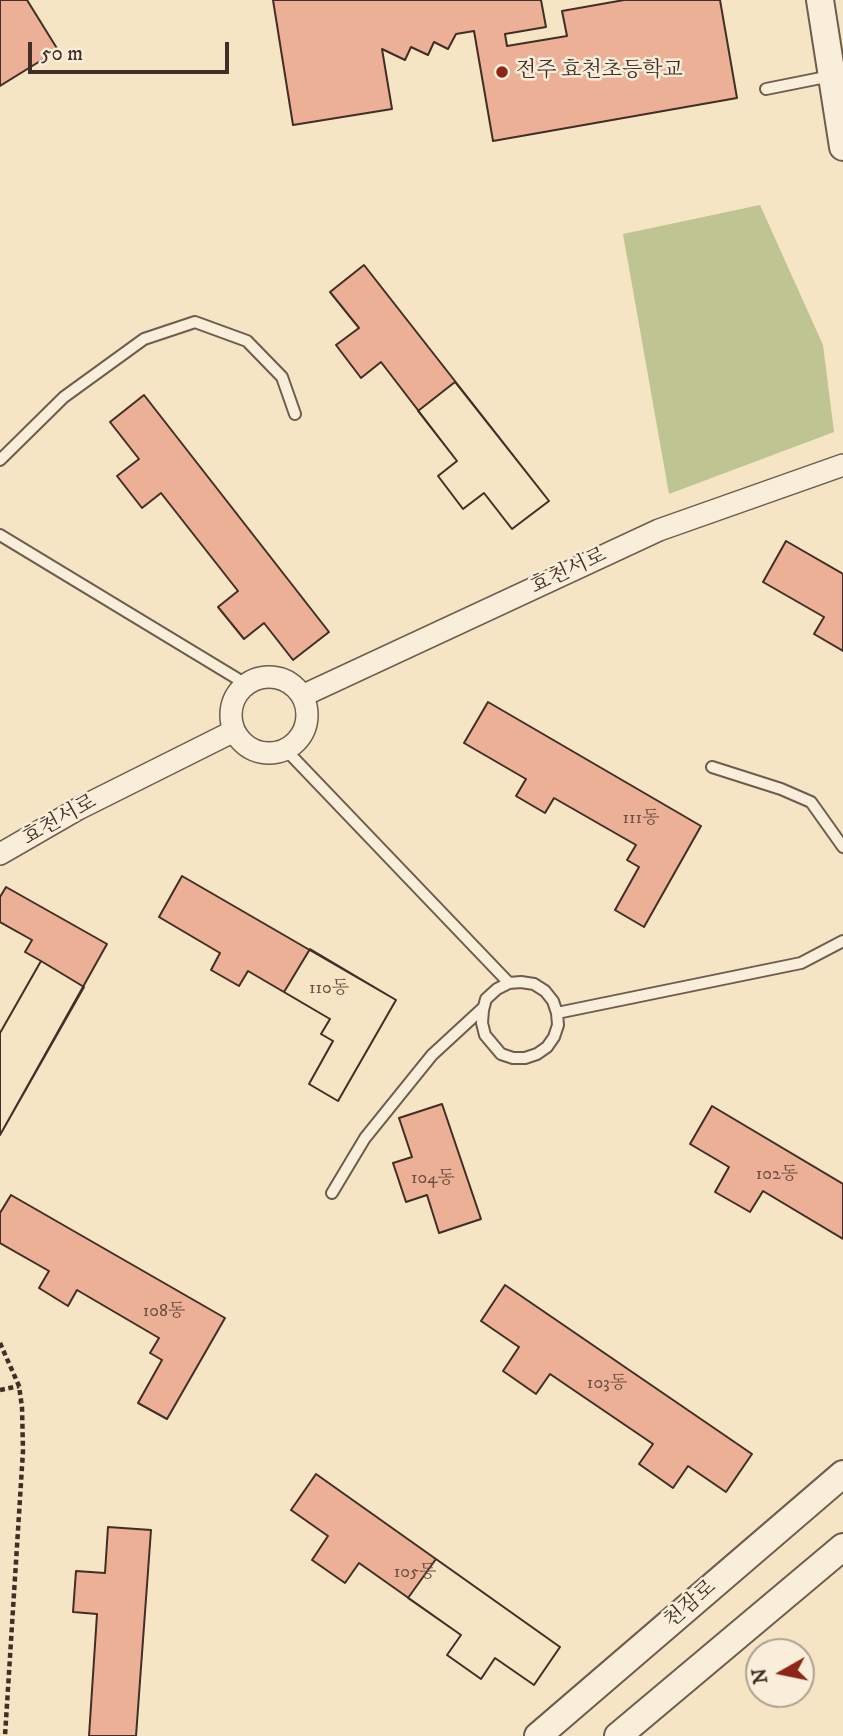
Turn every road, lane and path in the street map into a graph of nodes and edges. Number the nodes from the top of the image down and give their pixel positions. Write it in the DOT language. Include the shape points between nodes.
graph roads {
  1 [pos="820,0"];
  2 [pos="831,76"];
  3 [pos="766,89"];
  4 [pos="843,147"];
  5 [pos="295,414"];
  6 [pos="0,460"];
  7 [pos="843,465"];
  8 [pos="0,536"];
  9 [pos="246,684"];
  10 [pos="302,696"];
  11 [pos="234,731"];
  12 [pos="286,750"];
  13 [pos="712,767"];
  14 [pos="843,847"];
  15 [pos="0,854"];
  16 [pos="843,941"];
  17 [pos="509,983"];
  18 [pos="484,1008"];
  19 [pos="557,1013"];
  20 [pos="331,1193"];
  21 [pos="0,1343"];
  22 [pos="19,1386"];
  23 [pos="0,1390"];
  24 [pos="843,1474"];
  25 [pos="843,1547"];
  26 [pos="5,1736"];
  27 [pos="538,1736"];
  28 [pos="618,1736"];
  1 -- 2 [label="street"];
  2 -- 3 [label="lane"];
  2 -- 4 [label="street"];
  5 -- 6 [label="lane" via="282,377 247,341 195,322 144,339 64,397"];
  7 -- 10 [label="street, 효천서로" via="659,530"];
  8 -- 9 [label="lane"];
  9 -- 10 [label="street" via="270,677 293,686"];
  9 -- 11 [label="street" via="232,705"];
  10 -- 12 [label="street" via="307,720 296,743"];
  11 -- 12 [label="street" via="240,741 262,754"];
  11 -- 15 [label="street, 효천서로" via="78,809"];
  12 -- 17 [label="lane"];
  13 -- 14 [label="lane" via="811,802"];
  16 -- 19 [label="lane" via="801,963"];
  17 -- 18 [label="lane" via="486,999"];
  17 -- 19 [label="lane" via="534,984 553,1001"];
  18 -- 19 [label="lane" via="485,1035 501,1054 513,1058 525,1058 547,1047 558,1025"];
  18 -- 20 [label="lane" via="432,1055 365,1138"];
  21 -- 22 [label="path"];
  22 -- 23 [label="path"];
  22 -- 26 [label="path" via="23,1451"];
  24 -- 27 [label="street, 천잠로"];
  25 -- 28 [label="street"];
}
